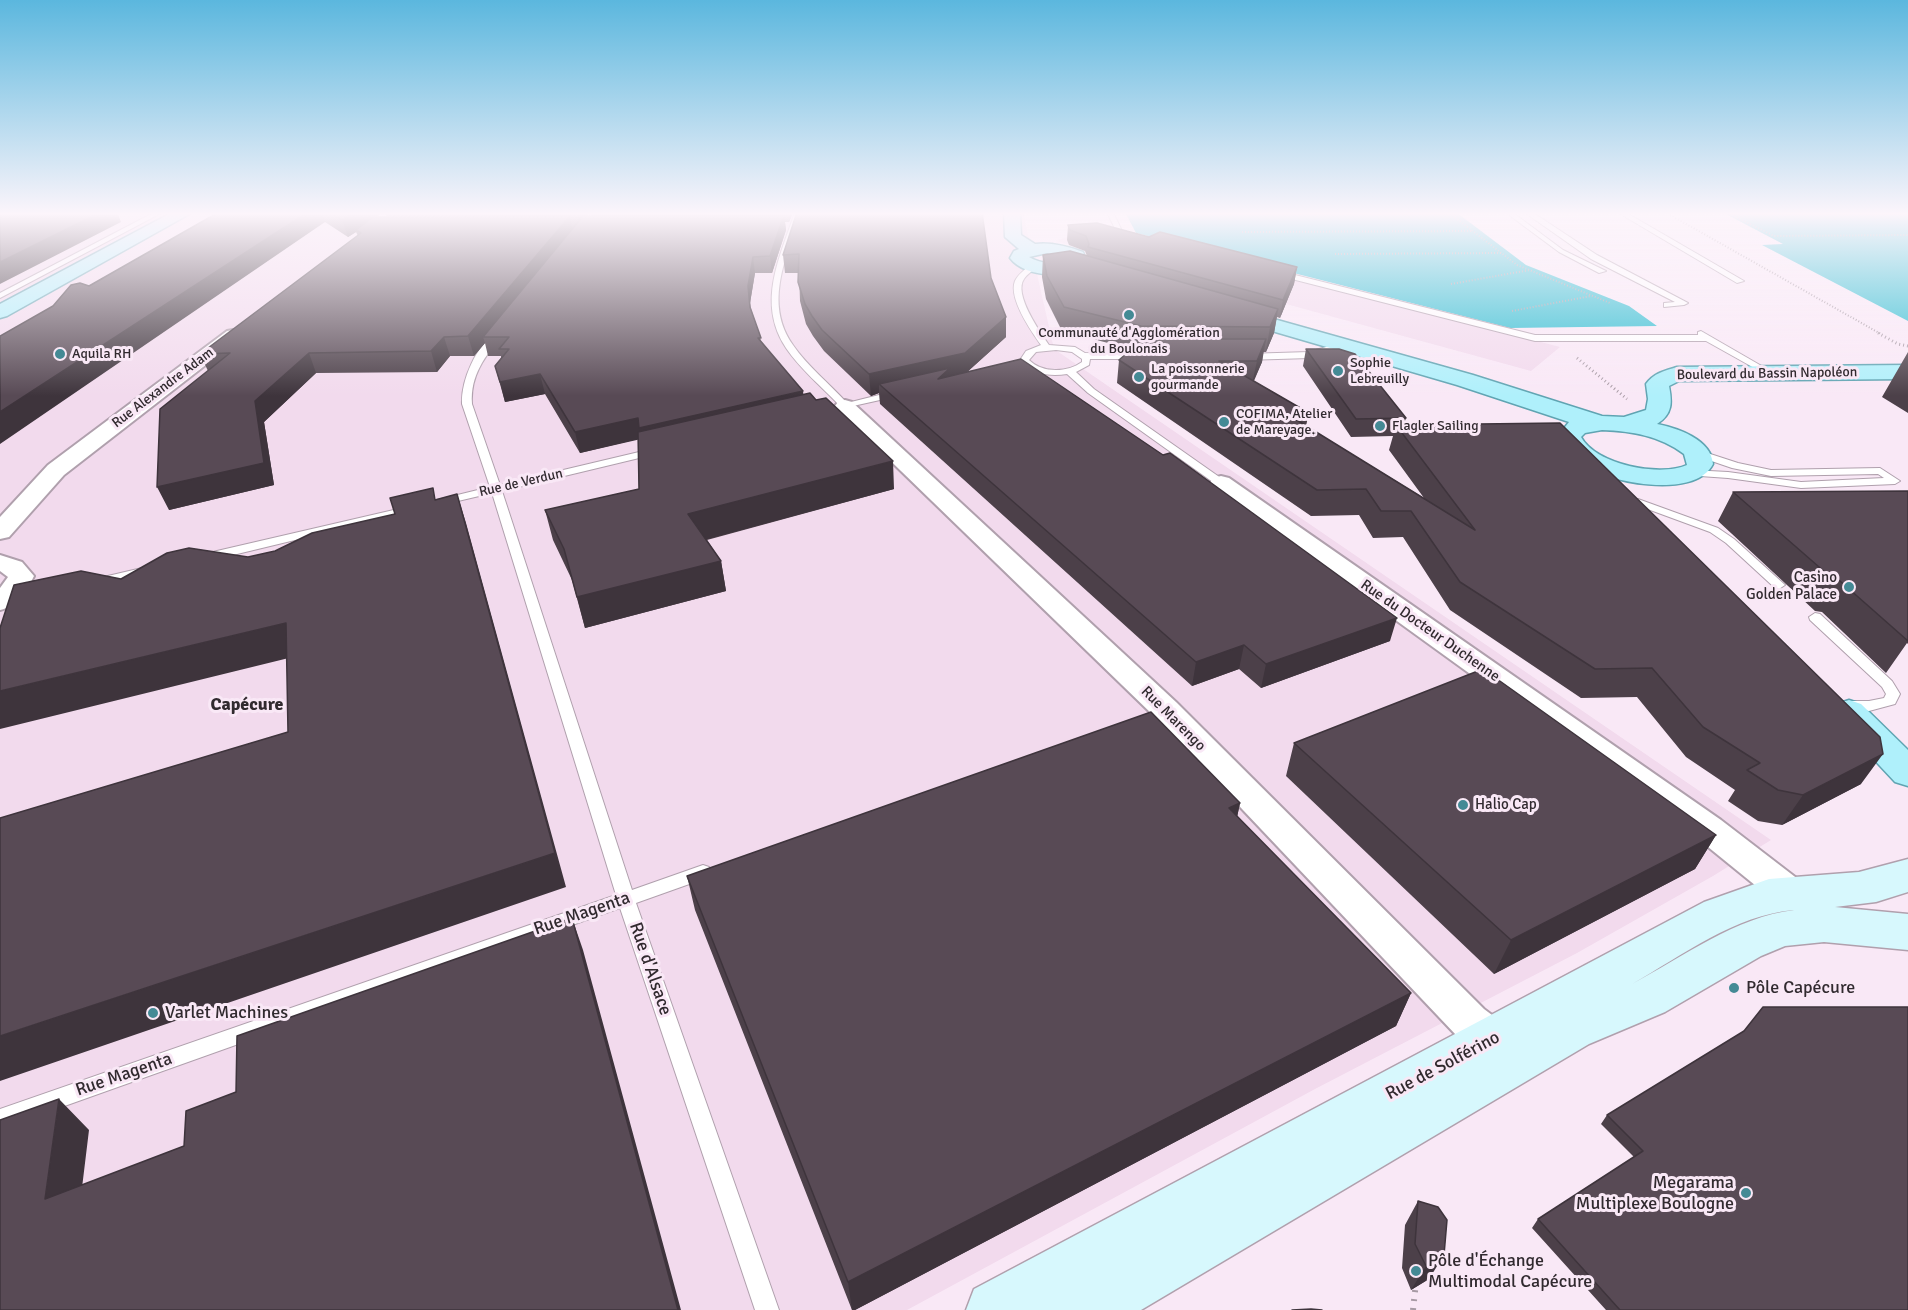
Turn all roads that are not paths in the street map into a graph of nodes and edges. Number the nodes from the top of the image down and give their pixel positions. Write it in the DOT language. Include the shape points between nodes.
graph roads {
  1 [pos="44,273"];
  2 [pos="72,273"];
  3 [pos="778,273"];
  4 [pos="1024,273"];
  5 [pos="1279,273"];
  6 [pos="1610,273"];
  7 [pos="1622,273"];
  8 [pos="1726,273"];
  9 [pos="1740,281"];
  10 [pos="1668,294"];
  11 [pos="0,296"];
  12 [pos="1667,305"];
  13 [pos="1209,307"];
  14 [pos="0,312"];
  15 [pos="252,321"];
  16 [pos="505,327"];
  17 [pos="1343,345"];
  18 [pos="1046,347"];
  19 [pos="1084,356"];
  20 [pos="1154,356"];
  21 [pos="1235,357"];
  22 [pos="1069,371"];
  23 [pos="1768,372"];
  24 [pos="1908,372"];
  25 [pos="902,393"];
  26 [pos="1528,401"];
  27 [pos="833,409"];
  28 [pos="1614,423"];
  29 [pos="1569,439"];
  30 [pos="671,447"];
  31 [pos="1692,463"];
  32 [pos="1599,464"];
  33 [pos="1793,474"];
  34 [pos="1221,483"];
  35 [pos="1808,484"];
  36 [pos="496,489"];
  37 [pos="1638,502"];
  38 [pos="0,532"];
  39 [pos="1677,543"];
  40 [pos="190,561"];
  41 [pos="0,563"];
  42 [pos="156,569"];
  43 [pos="90,583"];
  44 [pos="1779,585"];
  45 [pos="15,594"];
  46 [pos="1815,617"];
  47 [pos="1833,696"];
  48 [pos="1908,774"];
  49 [pos="723,865"];
  50 [pos="1908,875"];
  51 [pos="1790,893"];
  52 [pos="626,899"];
  53 [pos="1908,932"];
  54 [pos="1493,1040"];
  55 [pos="0,1119"];
  56 [pos="767,1310"];
  57 [pos="996,1310"];
  58 [pos="1086,1310"];
  1 -- 11 [label="lane"];
  2 -- 14 [label="main road"];
  3 -- 27 [label="lane" via="773,299 782,338"];
  4 -- 18 [label="lane" via="1018,289 1031,324"];
  5 -- 23 [label="lane" via="1535,338 1703,336"];
  6 -- 10 [label="lane"];
  7 -- 10 [label="lane"];
  8 -- 9 [label="lane"];
  10 -- 12 [label="lane" via="1684,303"];
  13 -- 17 [label="main road"];
  15 -- 38 [label="street, Rue Alexandre Adam" via="62,465"];
  16 -- 36 [label="lane, Rue d'Alsace" via="476,363 466,390 469,411"];
  17 -- 21 [label="lane" via="1310,355"];
  17 -- 26 [label="main road"];
  18 -- 19 [label="lane" via="1066,348"];
  18 -- 22 [label="lane" via="1027,353 1021,365"];
  19 -- 20 [label="lane"];
  19 -- 22 [label="lane" via="1084,365"];
  22 -- 34 [label="lane, Rue du Docteur Duchenne" via="1091,391"];
  23 -- 24 [label="main road, Boulevard du Bassin Napoléon"];
  23 -- 28 [label="main road, Boulevard du Bassin Napoléon" via="1668,376 1657,384 1660,401 1656,414 1642,421"];
  25 -- 27 [label="lane"];
  26 -- 28 [label="main road"];
  26 -- 29 [label="main road"];
  27 -- 54 [label="street, Rue Marengo"];
  28 -- 29 [label="main road" via="1577,427 1570,432"];
  28 -- 31 [label="main road" via="1663,433 1684,443"];
  29 -- 32 [label="main road" via="1578,452"];
  30 -- 36 [label="lane, Rue de Verdun"];
  31 -- 32 [label="main road" via="1675,477 1649,477"];
  31 -- 33 [label="lane"];
  31 -- 35 [label="lane"];
  32 -- 37 [label="main road"];
  33 -- 35 [label="lane"];
  33 -- 35 [label="lane" via="1880,471 1895,481"];
  34 -- 51 [label="street, Rue du Docteur Duchenne" via="1708,829"];
  36 -- 40 [label="lane, Rue de Verdun"];
  36 -- 52 [label="lane, Rue d'Alsace"];
  37 -- 39 [label="main road"];
  37 -- 44 [label="lane" via="1714,530"];
  41 -- 45 [label="street" via="20,573"];
  42 -- 43 [label="lane"];
  46 -- 47 [label="lane" via="1893,694 1890,700 1869,706"];
  47 -- 48 [label="main road"];
  49 -- 52 [label="lane, Rue Magenta"];
  50 -- 51 [label="main road, Rue de Solférino" via="1859,890"];
  51 -- 54 [label="main road, Rue de Solférino" via="1755,899 1719,914"];
  52 -- 55 [label="lane, Rue Magenta"];
  52 -- 56 [label="lane, Rue d'Alsace"];
  53 -- 58 [label="main road, Rue de Solférino" via="1824,924 1765,933 1649,998 1578,1026"];
  54 -- 57 [label="main road, Rue de Solférino"];
}
